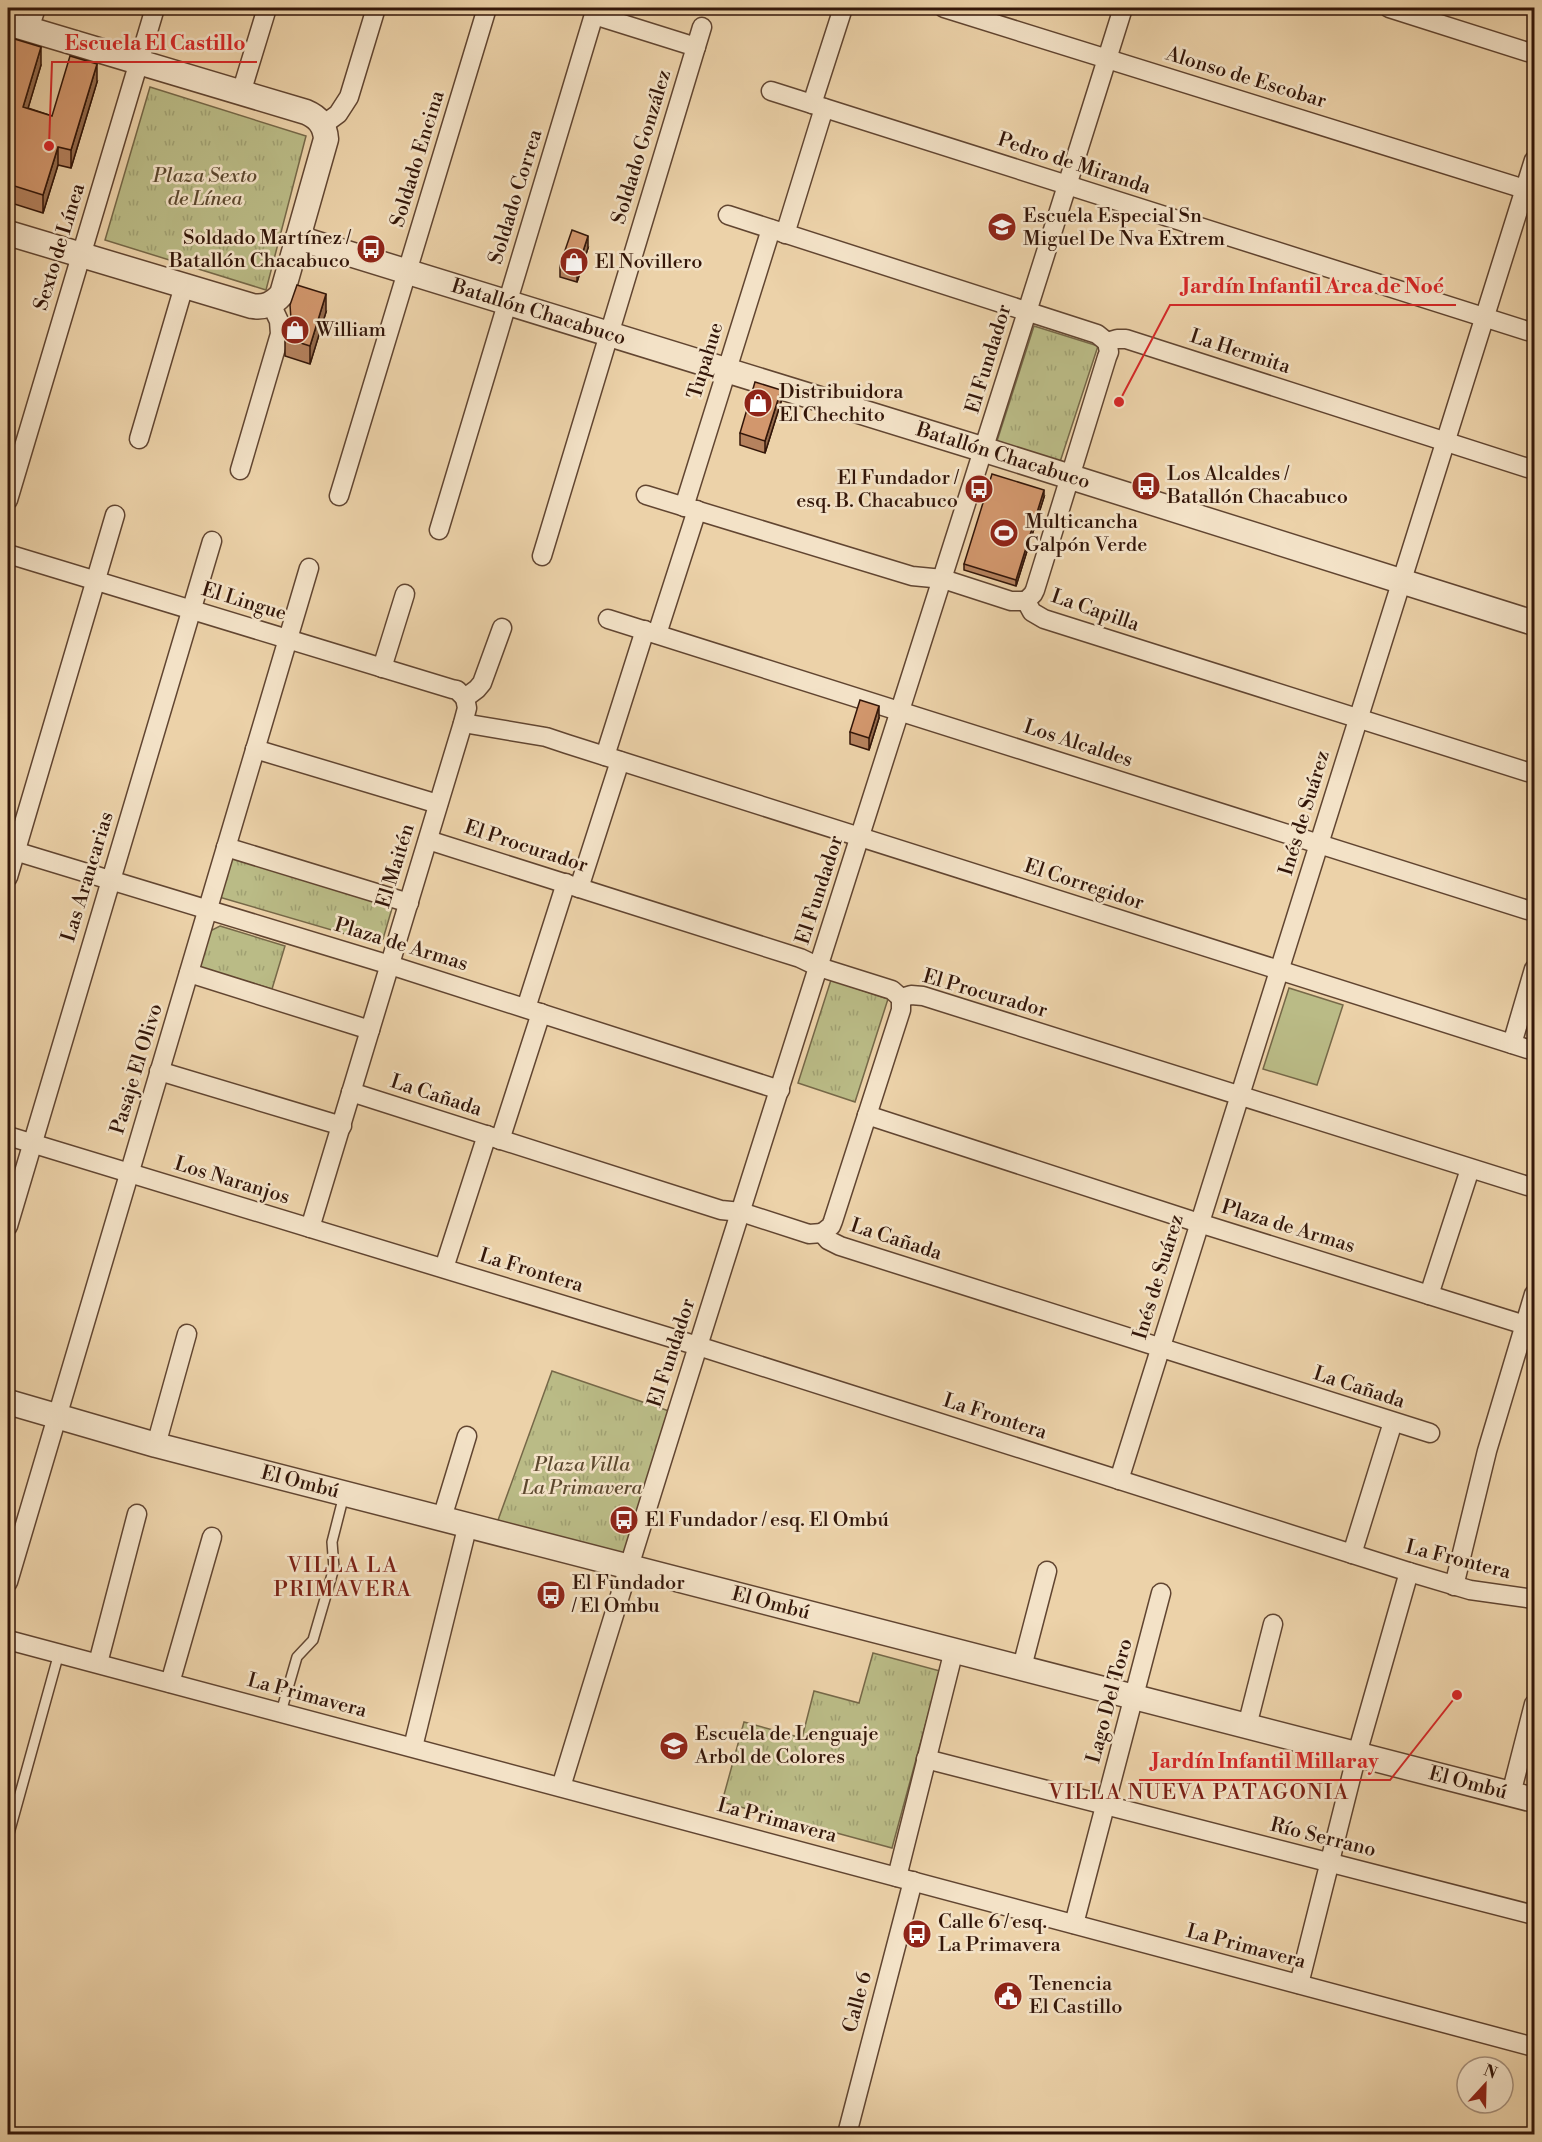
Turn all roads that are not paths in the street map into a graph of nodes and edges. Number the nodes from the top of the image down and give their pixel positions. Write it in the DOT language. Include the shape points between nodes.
graph roads {
  1 [pos="156,8"];
  2 [pos="267,8"];
  3 [pos="376,8"];
  4 [pos="487,8"];
  5 [pos="843,8"];
  6 [pos="944,8"];
  7 [pos="1124,8"];
  8 [pos="1389,8"];
  9 [pos="595,11"];
  10 [pos="24,20"];
  11 [pos="702,27"];
  12 [pos="696,47"];
  13 [pos="1534,54"];
  14 [pos="1107,58"];
  15 [pos="139,62"];
  16 [pos="771,91"];
  17 [pos="241,93"];
  18 [pos="818,106"];
  19 [pos="323,125"];
  20 [pos="1534,160"];
  21 [pos="1067,185"];
  22 [pos="1530,190"];
  23 [pos="728,216"];
  24 [pos="8,232"];
  25 [pos="778,232"];
  26 [pos="298,238"];
  27 [pos="81,255"];
  28 [pos="408,272"];
  29 [pos="184,286"];
  30 [pos="507,303"];
  31 [pos="271,304"];
  32 [pos="1028,312"];
  33 [pos="1485,318"];
  34 [pos="1534,333"];
  35 [pos="609,334"];
  36 [pos="1107,342"];
  37 [pos="727,370"];
  38 [pos="139,438"];
  39 [pos="1446,442"];
  40 [pos="985,450"];
  41 [pos="240,470"];
  42 [pos="1534,470"];
  43 [pos="1070,477"];
  44 [pos="646,495"];
  45 [pos="339,496"];
  46 [pos="8,500"];
  47 [pos="691,508"];
  48 [pos="115,515"];
  49 [pos="439,530"];
  50 [pos="212,540"];
  51 [pos="8,554"];
  52 [pos="542,556"];
  53 [pos="309,568"];
  54 [pos="943,579"];
  55 [pos="96,581"];
  56 [pos="1402,582"];
  57 [pos="405,594"];
  58 [pos="1026,601"];
  59 [pos="191,610"];
  60 [pos="608,619"];
  61 [pos="1534,623"];
  62 [pos="502,628"];
  63 [pos="651,632"];
  64 [pos="288,639"];
  65 [pos="382,668"];
  66 [pos="465,698"];
  67 [pos="900,711"];
  68 [pos="1358,719"];
  69 [pos="463,723"];
  70 [pos="255,749"];
  71 [pos="612,759"];
  72 [pos="1534,774"];
  73 [pos="438,804"];
  74 [pos="860,837"];
  75 [pos="428,840"];
  76 [pos="1319,844"];
  77 [pos="226,847"];
  78 [pos="11,850"];
  79 [pos="8,877"];
  80 [pos="110,880"];
  81 [pos="572,886"];
  82 [pos="409,903"];
  83 [pos="208,909"];
  84 [pos="1534,912"];
  85 [pos="390,965"];
  86 [pos="819,967"];
  87 [pos="1534,969"];
  88 [pos="1279,970"];
  89 [pos="189,974"];
  90 [pos="901,998"];
  91 [pos="533,1011"];
  92 [pos="370,1030"];
  93 [pos="1512,1044"];
  94 [pos="1534,1051"];
  95 [pos="159,1071"];
  96 [pos="780,1090"];
  97 [pos="351,1092"];
  98 [pos="1239,1096"];
  99 [pos="867,1115"];
  100 [pos="342,1126"];
  101 [pos="8,1136"];
  102 [pos="493,1138"];
  103 [pos="32,1143"];
  104 [pos="1470,1168"];
  105 [pos="129,1173"];
  106 [pos="1534,1188"];
  107 [pos="741,1212"];
  108 [pos="1199,1223"];
  109 [pos="8,1226"];
  110 [pos="310,1228"];
  111 [pos="822,1233"];
  112 [pos="444,1269"];
  113 [pos="1534,1294"];
  114 [pos="1429,1295"];
  115 [pos="1525,1325"];
  116 [pos="187,1334"];
  117 [pos="698,1346"];
  118 [pos="1160,1348"];
  119 [pos="8,1402"];
  120 [pos="57,1417"];
  121 [pos="1393,1422"];
  122 [pos="1430,1433"];
  123 [pos="467,1436"];
  124 [pos="156,1444"];
  125 [pos="1119,1480"];
  126 [pos="344,1493"];
  127 [pos="137,1514"];
  128 [pos="442,1518"];
  129 [pos="468,1524"];
  130 [pos="212,1537"];
  131 [pos="1352,1554"];
  132 [pos="628,1565"];
  133 [pos="1047,1571"];
  134 [pos="1408,1572"];
  135 [pos="8,1582"];
  136 [pos="1454,1586"];
  137 [pos="1161,1593"];
  138 [pos="1534,1599"];
  139 [pos="1273,1624"];
  140 [pos="8,1640"];
  141 [pos="954,1650"];
  142 [pos="59,1653"];
  143 [pos="98,1663"];
  144 [pos="1022,1667"];
  145 [pos="170,1683"];
  146 [pos="1134,1696"];
  147 [pos="1534,1704"];
  148 [pos="281,1712"];
  149 [pos="1247,1725"];
  150 [pos="413,1747"];
  151 [pos="1357,1754"];
  152 [pos="926,1759"];
  153 [pos="561,1787"];
  154 [pos="1511,1794"];
  155 [pos="1534,1800"];
  156 [pos="1106,1805"];
  157 [pos="8,1837"];
  158 [pos="1329,1863"];
  159 [pos="905,1879"];
  160 [pos="1534,1915"];
  161 [pos="1074,1924"];
  162 [pos="1299,1984"];
  163 [pos="1534,2047"];
  164 [pos="847,2134"];
  1 -- 15 [label="street, Sexto de Línea"];
  2 -- 17 [label="street"];
  3 -- 19 [label="street" via="349,97 338,114"];
  4 -- 28 [label="street, Soldado Encina"];
  5 -- 18 [label="street, Tupahue"];
  6 -- 14 [label="street, Alonso de Escobar"];
  7 -- 14 [label="street, El Fundador"];
  8 -- 13 [label="street"];
  9 -- 12 [label="street, Soldado Correa"];
  9 -- 30 [label="street, Soldado Correa"];
  10 -- 15 [label="street"];
  11 -- 12 [label="street, Soldado González"];
  12 -- 35 [label="street, Soldado González"];
  14 -- 21 [label="street, El Fundador"];
  14 -- 22 [label="street, Alonso de Escobar"];
  15 -- 17 [label="street"];
  15 -- 27 [label="street, Sexto de Línea"];
  16 -- 18 [label="street, Pedro de Miranda"];
  17 -- 19 [label="street" via="306,112"];
  18 -- 21 [label="street, Pedro de Miranda"];
  18 -- 25 [label="street, Tupahue"];
  19 -- 26 [label="street" via="325,147"];
  20 -- 22 [label="street, Inés de Suárez"];
  21 -- 32 [label="street, El Fundador"];
  21 -- 33 [label="street, Pedro de Miranda"];
  22 -- 33 [label="street, Inés de Suárez"];
  23 -- 25 [label="street, La Hermita"];
  24 -- 27 [label="street"];
  25 -- 32 [label="street, La Hermita"];
  25 -- 37 [label="street, Tupahue"];
  26 -- 28 [label="street, Batallón Chacabuco"];
  26 -- 31 [label="street" via="282,294"];
  27 -- 29 [label="street"];
  27 -- 46 [label="street, Sexto de Línea"];
  28 -- 30 [label="street, Batallón Chacabuco"];
  28 -- 45 [label="street, Soldado Encina"];
  29 -- 31 [label="street" via="252,306"];
  29 -- 38 [label="street"];
  30 -- 35 [label="street, Batallón Chacabuco"];
  30 -- 49 [label="street, Soldado Correa"];
  31 -- 41 [label="street" via="280,334"];
  32 -- 36 [label="street, La Hermita" via="1097,334"];
  32 -- 40 [label="street, El Fundador"];
  33 -- 34 [label="street, Pedro de Miranda"];
  33 -- 39 [label="street, Inés de Suárez"];
  35 -- 37 [label="street, Batallón Chacabuco"];
  35 -- 52 [label="street, Soldado González"];
  36 -- 39 [label="street, La Hermita" via="1126,339"];
  36 -- 43 [label="street" via="1107,357"];
  37 -- 40 [label="street, Batallón Chacabuco"];
  37 -- 47 [label="street, Tupahue"];
  39 -- 42 [label="street, La Hermita"];
  39 -- 56 [label="street, Inés de Suárez"];
  40 -- 43 [label="street, Batallón Chacabuco"];
  40 -- 54 [label="street, El Fundador"];
  43 -- 56 [label="street, Batallón Chacabuco"];
  43 -- 58 [label="street" via="1035,590"];
  44 -- 47 [label="street, La Capilla"];
  47 -- 54 [label="street, La Capilla" via="912,576"];
  47 -- 63 [label="street, Tupahue"];
  48 -- 55 [label="street"];
  50 -- 59 [label="street, Las Araucarias"];
  51 -- 55 [label="street, El Lingue"];
  53 -- 64 [label="street, Pasaje El Olivo"];
  54 -- 58 [label="street, La Capilla" via="1011,601"];
  54 -- 67 [label="street, El Fundador"];
  55 -- 59 [label="street, El Lingue"];
  55 -- 78 [label="street"];
  56 -- 61 [label="street, Batallón Chacabuco"];
  56 -- 68 [label="street, Inés de Suárez"];
  57 -- 65 [label="street"];
  58 -- 68 [label="street, La Capilla" via="1032,612 1044,619"];
  59 -- 64 [label="street, El Lingue"];
  59 -- 80 [label="street, Las Araucarias"];
  60 -- 63 [label="street, Los Alcaldes"];
  62 -- 66 [label="street" via="482,682"];
  63 -- 67 [label="street, Los Alcaldes"];
  63 -- 71 [label="street, Tupahue"];
  64 -- 65 [label="street, El Lingue"];
  64 -- 70 [label="street, Pasaje El Olivo"];
  65 -- 66 [label="street, El Lingue" via="457,690"];
  66 -- 69 [label="street, El Maitén"];
  67 -- 74 [label="street, El Fundador"];
  67 -- 76 [label="street, Los Alcaldes"];
  68 -- 72 [label="street, La Capilla"];
  68 -- 76 [label="street, Inés de Suárez"];
  69 -- 71 [label="street" via="546,737"];
  69 -- 73 [label="street, El Maitén"];
  70 -- 73 [label="street"];
  70 -- 77 [label="street, Pasaje El Olivo"];
  71 -- 74 [label="street, El Corregidor"];
  71 -- 81 [label="street, Tupahue"];
  73 -- 75 [label="street, El Maitén"];
  74 -- 86 [label="street, El Fundador"];
  74 -- 88 [label="street, El Corregidor"];
  75 -- 81 [label="street, El Procurador"];
  75 -- 82 [label="street, El Maitén"];
  76 -- 84 [label="street, Los Alcaldes"];
  76 -- 88 [label="street, Inés de Suárez"];
  77 -- 82 [label="street"];
  77 -- 83 [label="street, Pasaje El Olivo"];
  78 -- 79 [label="street"];
  78 -- 80 [label="street, Plaza de Armas"];
  80 -- 83 [label="street, Plaza de Armas"];
  80 -- 103 [label="street, Las Araucarias"];
  81 -- 86 [label="street, El Procurador"];
  81 -- 91 [label="street, Tupahue"];
  82 -- 85 [label="street, El Maitén"];
  83 -- 85 [label="street, Plaza de Armas"];
  83 -- 89 [label="street, Pasaje El Olivo"];
  85 -- 91 [label="street, Plaza de Armas"];
  85 -- 92 [label="street, El Maitén"];
  86 -- 90 [label="street, El Procurador" via="892,990"];
  86 -- 96 [label="street, El Fundador"];
  87 -- 93 [label="street"];
  88 -- 93 [label="street, El Corregidor"];
  88 -- 98 [label="street, Inés de Suárez"];
  89 -- 92 [label="street"];
  89 -- 95 [label="street, Pasaje El Olivo"];
  90 -- 98 [label="street, El Procurador" via="911,994 923,996"];
  90 -- 99 [label="street" via="901,1010"];
  91 -- 96 [label="street, Plaza de Armas"];
  91 -- 102 [label="street, Tupahue"];
  92 -- 97 [label="street, El Maitén"];
  93 -- 94 [label="street, El Corregidor"];
  95 -- 100 [label="street"];
  95 -- 105 [label="street, Pasaje El Olivo"];
  96 -- 107 [label="street, El Fundador"];
  97 -- 100 [label="street, El Maitén"];
  97 -- 102 [label="street, La Cañada"];
  98 -- 104 [label="street, El Procurador"];
  98 -- 108 [label="street, Inés de Suárez"];
  99 -- 108 [label="street, Plaza de Armas"];
  99 -- 111 [label="street" via="833,1221"];
  100 -- 110 [label="street, El Maitén"];
  101 -- 103 [label="street, Los Naranjos"];
  102 -- 107 [label="street, La Cañada" via="721,1210"];
  102 -- 112 [label="street, Tupahue"];
  103 -- 105 [label="street, Los Naranjos"];
  103 -- 109 [label="street, Las Araucarias"];
  104 -- 106 [label="street, El Procurador"];
  104 -- 114 [label="street"];
  105 -- 110 [label="street, Los Naranjos"];
  105 -- 120 [label="street, Pasaje El Olivo"];
  107 -- 111 [label="street, La Cañada" via="809,1233"];
  107 -- 117 [label="street, El Fundador"];
  108 -- 114 [label="street, Plaza de Armas"];
  108 -- 118 [label="street, Inés de Suárez"];
  110 -- 112 [label="street, Los Naranjos"];
  111 -- 118 [label="street, La Cañada" via="840,1246"];
  112 -- 117 [label="street, La Frontera"];
  113 -- 115 [label="street"];
  114 -- 115 [label="street, Plaza de Armas"];
  115 -- 136 [label="street" via="1487,1451"];
  116 -- 124 [label="street"];
  117 -- 125 [label="street, La Frontera"];
  117 -- 132 [label="street, El Fundador"];
  118 -- 121 [label="street, La Cañada"];
  118 -- 125 [label="street, Inés de Suárez"];
  119 -- 120 [label="street, El Ombú"];
  120 -- 124 [label="street, El Ombú"];
  120 -- 135 [label="street, Pasaje El Olivo"];
  121 -- 122 [label="street, La Cañada"];
  121 -- 131 [label="street"];
  123 -- 128 [label="street"];
  124 -- 126 [label="street, El Ombú"];
  125 -- 131 [label="street, La Frontera"];
  126 -- 128 [label="street, El Ombú"];
  126 -- 148 [label="lane" via="332,1542 335,1561 328,1590 313,1640 297,1657"];
  127 -- 143 [label="street"];
  128 -- 129 [label="street, El Ombú"];
  129 -- 132 [label="street, El Ombú"];
  129 -- 150 [label="street"];
  130 -- 145 [label="street"];
  131 -- 134 [label="street, La Frontera"];
  132 -- 141 [label="street, El Ombú"];
  132 -- 153 [label="street, El Fundador"];
  133 -- 144 [label="street"];
  134 -- 136 [label="street, La Frontera"];
  134 -- 151 [label="street"];
  136 -- 138 [label="street, La Frontera"];
  137 -- 146 [label="street, Lago Del Toro"];
  139 -- 149 [label="street"];
  140 -- 142 [label="street, La Primavera"];
  141 -- 144 [label="street, El Ombú"];
  141 -- 152 [label="street, Calle 6"];
  142 -- 143 [label="street, La Primavera"];
  142 -- 157 [label="lane"];
  143 -- 145 [label="street, La Primavera"];
  144 -- 146 [label="street, El Ombú"];
  145 -- 148 [label="street, La Primavera"];
  146 -- 149 [label="street, El Ombú"];
  146 -- 156 [label="street, Lago Del Toro"];
  147 -- 154 [label="street"];
  148 -- 150 [label="street, La Primavera"];
  149 -- 151 [label="street, El Ombú"];
  150 -- 153 [label="street, La Primavera"];
  151 -- 154 [label="street, El Ombú"];
  151 -- 158 [label="street"];
  152 -- 156 [label="street, Río Serrano"];
  152 -- 159 [label="street, Calle 6"];
  153 -- 159 [label="street, La Primavera"];
  154 -- 155 [label="street, El Ombú"];
  156 -- 158 [label="street, Río Serrano"];
  156 -- 161 [label="street, Lago Del Toro"];
  158 -- 160 [label="street, Río Serrano"];
  158 -- 162 [label="street"];
  159 -- 161 [label="street, La Primavera"];
  159 -- 164 [label="street, Calle 6"];
  161 -- 162 [label="street, La Primavera"];
  162 -- 163 [label="street, La Primavera"];
}
